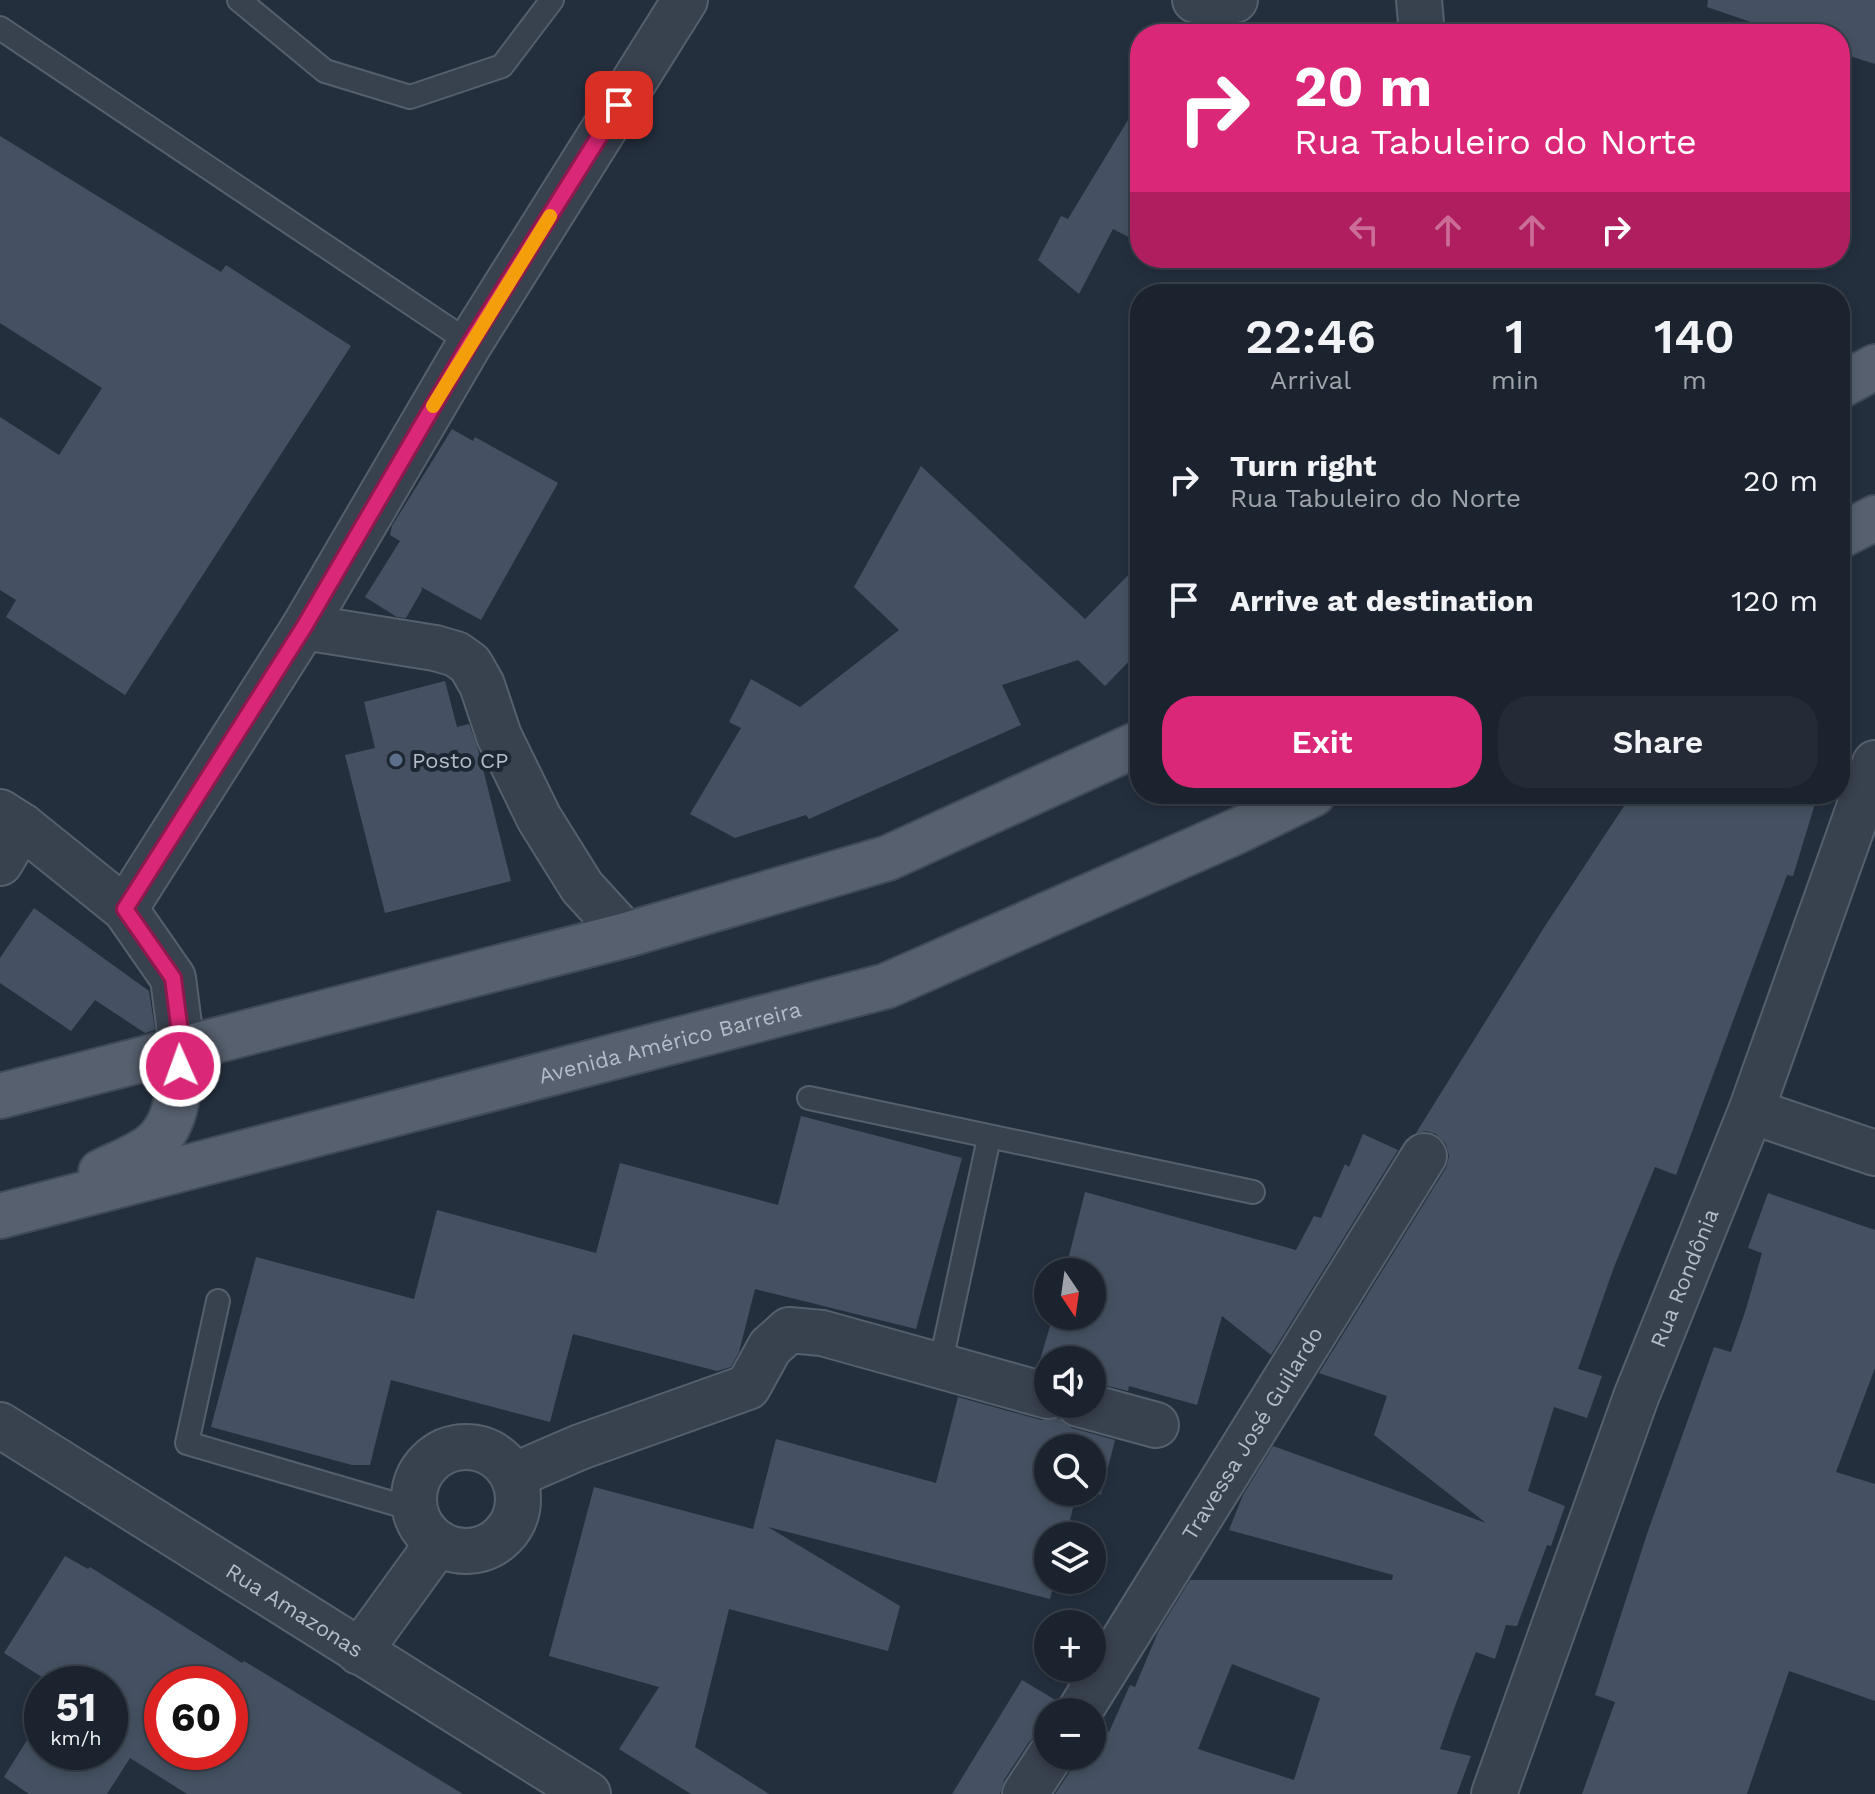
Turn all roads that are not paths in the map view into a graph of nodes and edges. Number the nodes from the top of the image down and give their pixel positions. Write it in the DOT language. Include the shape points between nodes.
graph roads {
  1 [pos="239,0"];
  2 [pos="552,0"];
  3 [pos="685,0"];
  4 [pos="1195,0"];
  5 [pos="1235,0"];
  6 [pos="1419,0"];
  7 [pos="1421,24"];
  8 [pos="0,28"];
  9 [pos="470,343"];
  10 [pos="1875,367"];
  11 [pos="1850,381"];
  12 [pos="1875,518"];
  13 [pos="1850,531"];
  14 [pos="304,627"];
  15 [pos="1130,748"];
  16 [pos="1875,763"];
  17 [pos="1292,804"];
  18 [pos="11,819"];
  19 [pos="0,863"];
  20 [pos="125,909"];
  21 [pos="626,935"];
  22 [pos="182,1048"];
  23 [pos="0,1096"];
  24 [pos="809,1098"];
  25 [pos="1751,1111"];
  26 [pos="989,1138"];
  27 [pos="1875,1153"];
  28 [pos="1424,1156"];
  29 [pos="1253,1192"];
  30 [pos="18,1211"];
  31 [pos="218,1301"];
  32 [pos="940,1366"];
  33 [pos="1034,1392"];
  34 [pos="1106,1411"];
  35 [pos="0,1425"];
  36 [pos="1156,1425"];
  37 [pos="513,1476"];
  38 [pos="427,1526"];
  39 [pos="359,1652"];
  40 [pos="1088,1698"];
  41 [pos="1041,1770"];
  42 [pos="577,1791"];
  43 [pos="1025,1794"];
  44 [pos="1494,1794"];
  1 -- 2 [label="lane" via="325,71 410,97 502,66"];
  3 -- 9 [label="street"];
  4 -- 5 [label="street"];
  6 -- 7 [label="street"];
  8 -- 9 [label="lane"];
  9 -- 14 [label="street"];
  10 -- 11 [label="main road"];
  12 -- 13 [label="main road"];
  14 -- 20 [label="street"];
  14 -- 21 [label="street" via="435,648 470,664 539,818 582,887"];
  15 -- 21 [label="main road" via="888,858"];
  16 -- 25 [label="street, Rua Rondônia"];
  17 -- 30 [label="main road, Avenida Américo Barreira" via="886,986"];
  18 -- 19 [label="street"];
  18 -- 20 [label="street"];
  20 -- 22 [label="street" via="173,978"];
  21 -- 22 [label="main road"];
  22 -- 23 [label="main road"];
  22 -- 30 [label="main road" via="174,1112 152,1145"];
  24 -- 26 [label="lane"];
  25 -- 27 [label="street"];
  25 -- 44 [label="street, Rua Rondônia" via="1636,1397"];
  26 -- 29 [label="lane"];
  26 -- 32 [label="lane"];
  28 -- 40 [label="street, Travessa José Guilardo"];
  31 -- 38 [label="lane" via="187,1443"];
  32 -- 33 [label="street"];
  32 -- 37 [label="street" via="822,1333 789,1330 770,1347 748,1387"];
  34 -- 36 [label="street"];
  35 -- 39 [label="street, Rua Amazonas"];
  37 -- 38 [label="street" via="518,1508 502,1536 488,1546 454,1550"];
  37 -- 38 [label="street" via="489,1452 455,1448 439,1456 417,1482"];
  38 -- 39 [label="street"];
  39 -- 42 [label="street, Rua Amazonas"];
  41 -- 43 [label="street"];
}
